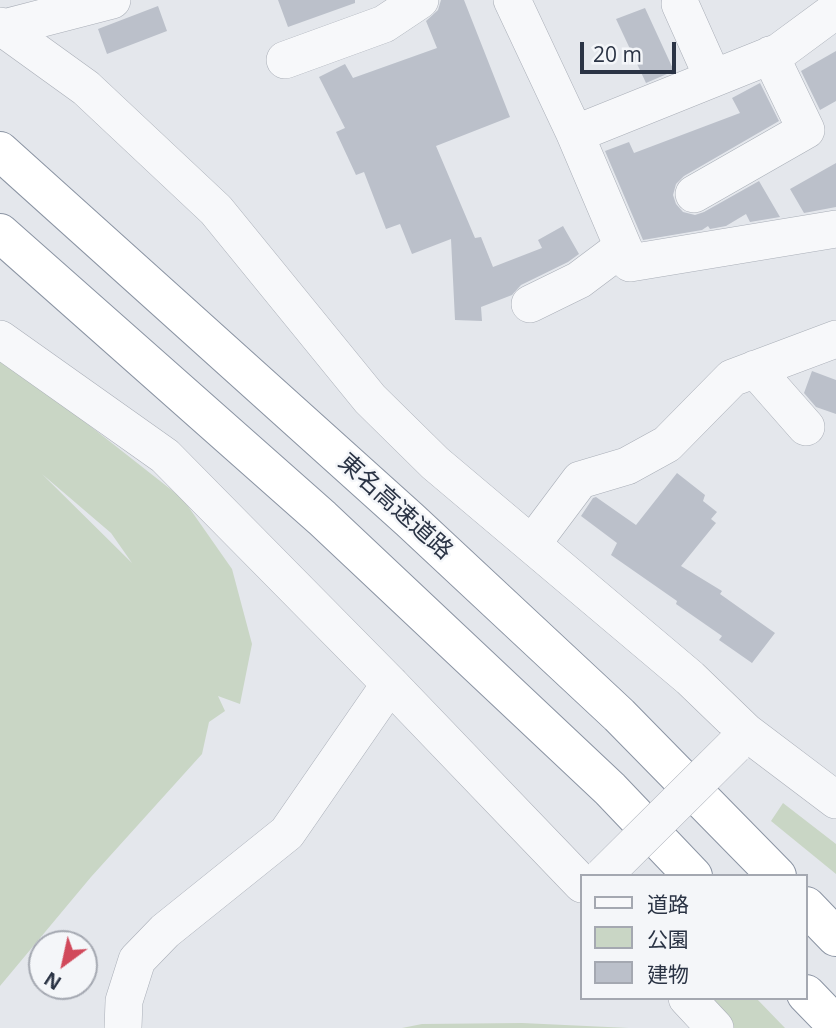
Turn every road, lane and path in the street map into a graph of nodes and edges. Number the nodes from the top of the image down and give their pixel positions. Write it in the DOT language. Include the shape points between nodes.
graph roads {
  1 [pos="112,0"];
  2 [pos="420,0"];
  3 [pos="512,0"];
  4 [pos="680,4"];
  5 [pos="836,10"];
  6 [pos="1,27"];
  7 [pos="770,55"];
  8 [pos="285,60"];
  9 [pos="713,78"];
  10 [pos="575,134"];
  11 [pos="0,151"];
  12 [pos="694,194"];
  13 [pos="836,229"];
  14 [pos="0,233"];
  15 [pos="623,247"];
  16 [pos="530,304"];
  17 [pos="0,339"];
  18 [pos="836,339"];
  19 [pos="755,369"];
  20 [pos="806,428"];
  21 [pos="532,544"];
  22 [pos="390,684"];
  23 [pos="740,739"];
  24 [pos="836,800"];
  25 [pos="605,874"];
  26 [pos="691,874"];
  27 [pos="775,874"];
  28 [pos="580,882"];
  29 [pos="808,908"];
  30 [pos="836,937"];
  31 [pos="808,996"];
  32 [pos="689,1000"];
  33 [pos="836,1025"];
  34 [pos="123,1028"];
  35 [pos="715,1028"];
  1 -- 6 [label="street"];
  2 -- 8 [label="street" via="384,24"];
  3 -- 10 [label="street"];
  4 -- 9 [label="street"];
  5 -- 7 [label="street"];
  6 -- 21 [label="street" via="86,88 216,210 370,399 435,463"];
  7 -- 9 [label="street"];
  7 -- 12 [label="street" via="806,131"];
  9 -- 10 [label="street"];
  10 -- 15 [label="street"];
  11 -- 27 [label="highway, 東名高速道路" via="619,715"];
  13 -- 15 [label="street" via="630,263"];
  14 -- 26 [label="highway" via="322,518 610,789"];
  15 -- 16 [label="street" via="579,281"];
  17 -- 22 [label="street" via="165,456"];
  18 -- 19 [label="street"];
  19 -- 20 [label="street"];
  19 -- 21 [label="street" via="733,378 667,444 627,466 580,480"];
  21 -- 23 [label="street" via="690,678"];
  22 -- 28 [label="street"];
  22 -- 34 [label="street" via="287,833 165,931 137,960 124,1001"];
  23 -- 24 [label="street"];
  23 -- 25 [label="street, bridge"];
  29 -- 30 [label="highway"];
  31 -- 33 [label="highway"];
  32 -- 35 [label="street"];
}
